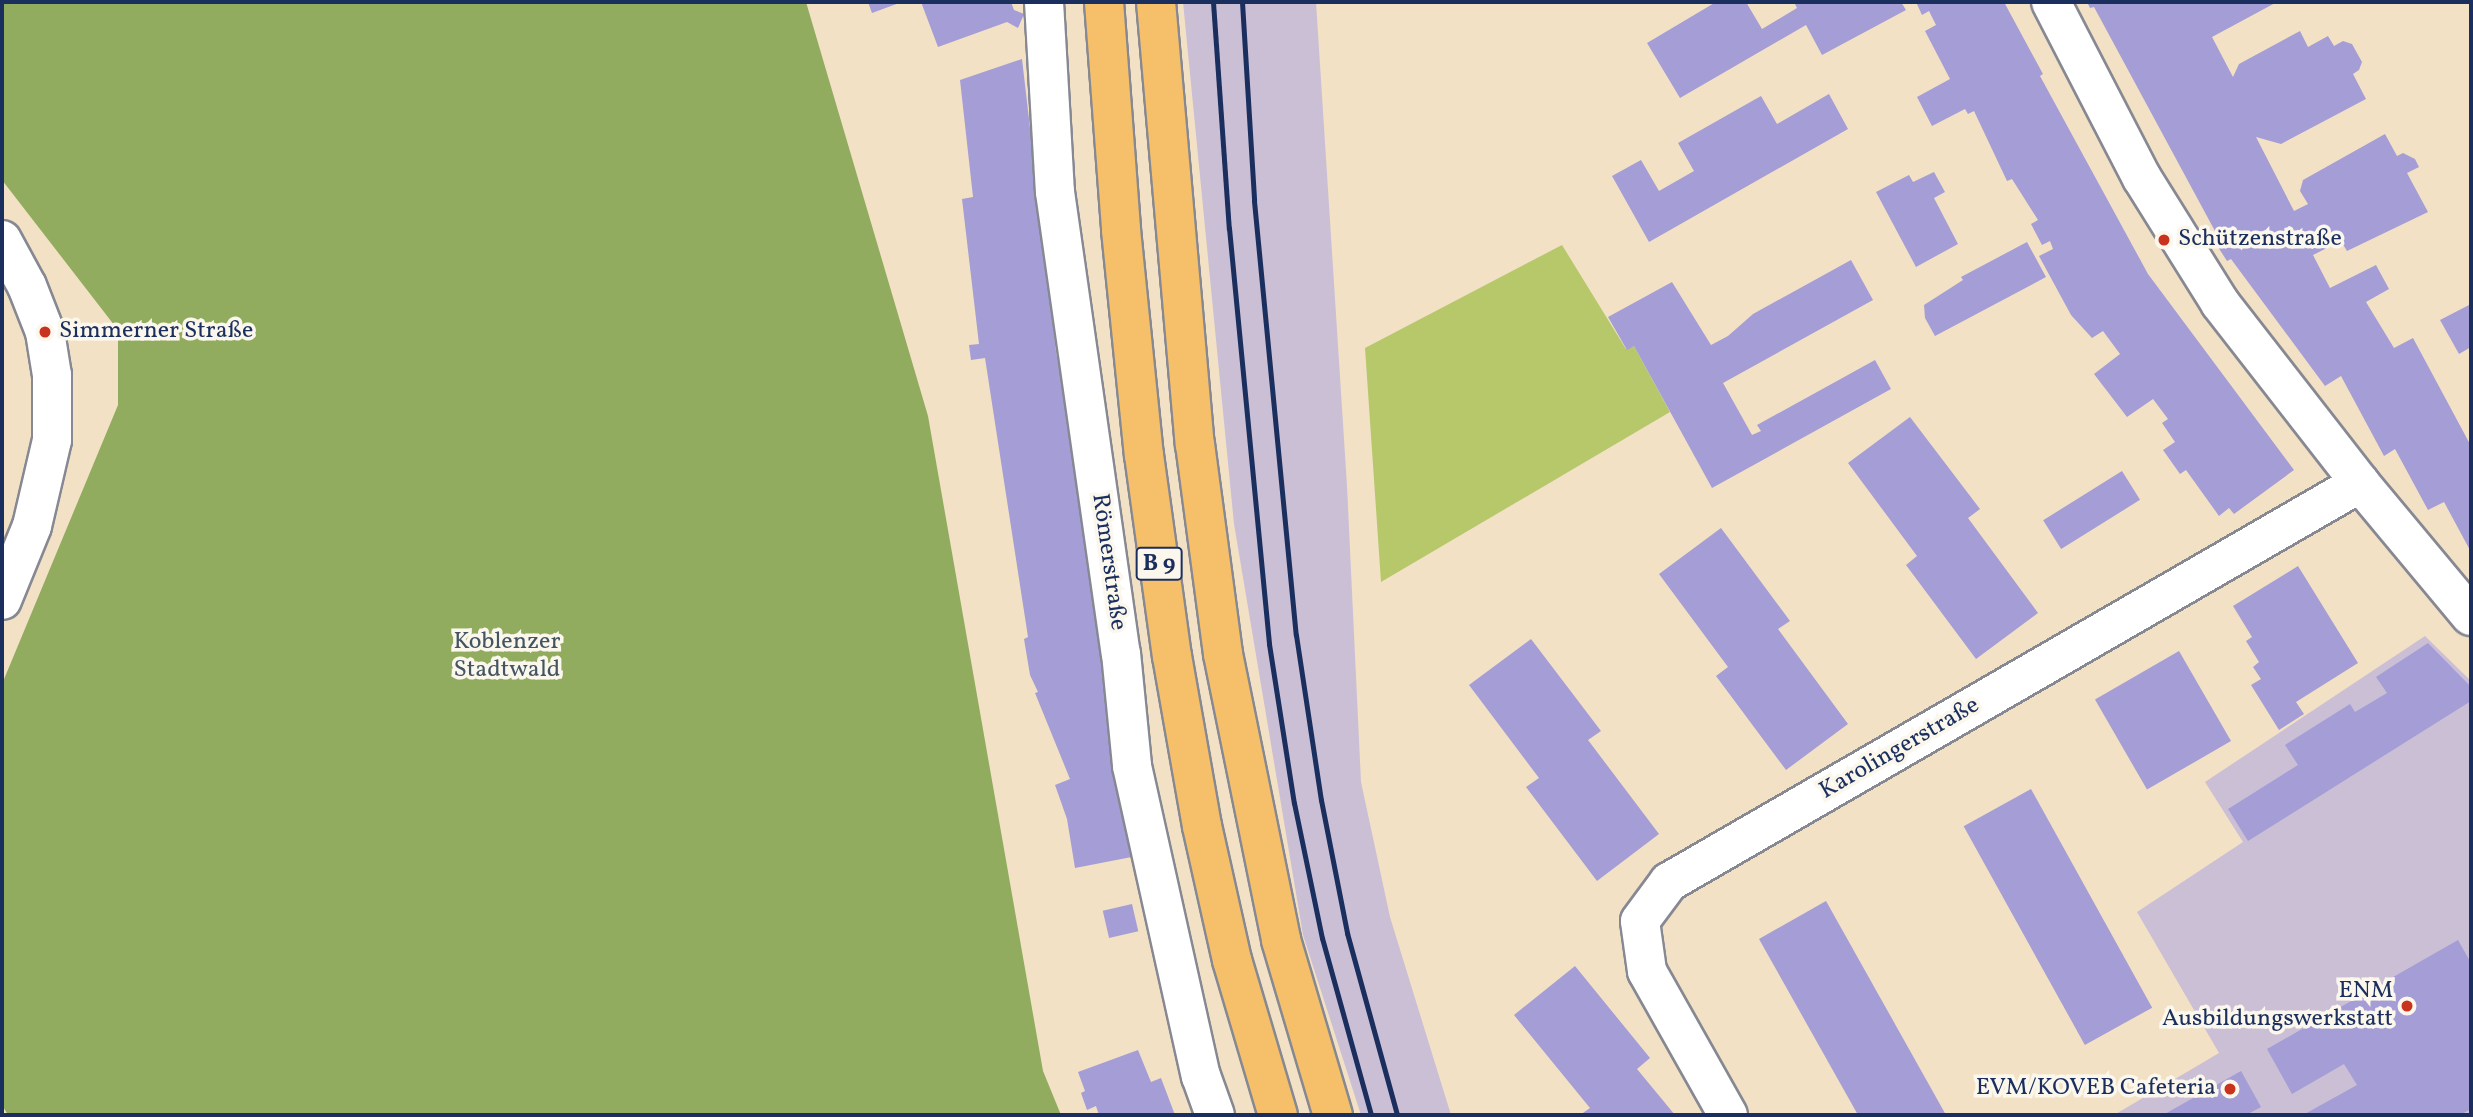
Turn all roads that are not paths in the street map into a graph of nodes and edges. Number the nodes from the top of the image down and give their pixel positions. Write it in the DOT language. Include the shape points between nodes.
graph roads {
  1 [pos="1044,2"];
  2 [pos="1104,2"];
  3 [pos="1156,2"];
  4 [pos="2051,2"];
  5 [pos="2,240"];
  6 [pos="2360,483"];
  7 [pos="2,600"];
  8 [pos="2471,616"];
  9 [pos="1215,1115"];
  10 [pos="1278,1115"];
  11 [pos="1333,1115"];
  12 [pos="1728,1115"];
  1 -- 9 [label="street, Römerstraße" via="1055,192 1121,653 1132,766 1200,1076"];
  2 -- 10 [label="highway, B 9" via="1144,455 1172,656 1202,826 1233,960"];
  3 -- 11 [label="highway, B 9" via="1195,444 1223,654 1281,940"];
  4 -- 6 [label="street" via="2176,235 2220,303"];
  5 -- 7 [label="street" via="45,332 52,375 49,453 32,526"];
  6 -- 8 [label="street"];
  6 -- 12 [label="street, Karolingerstraße" via="1669,881 1640,921 1647,971"];
}
